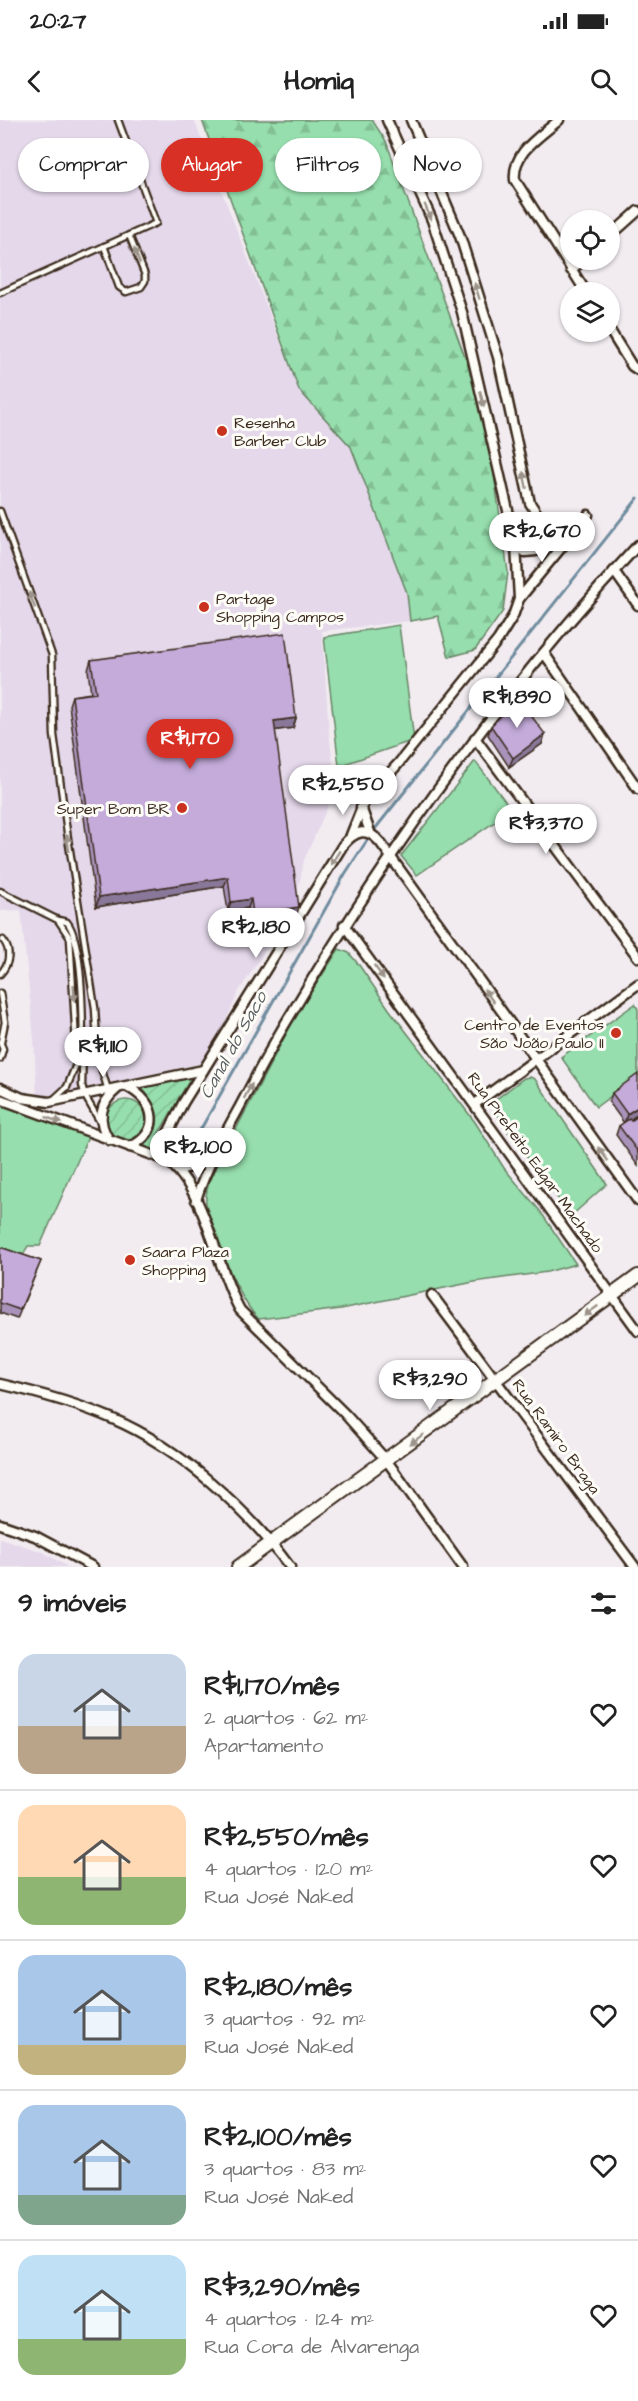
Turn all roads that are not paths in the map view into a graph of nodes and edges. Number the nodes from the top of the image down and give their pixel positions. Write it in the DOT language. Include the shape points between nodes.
graph roads {
  1 [pos="118,120"];
  2 [pos="387,120"];
  3 [pos="411,120"];
  4 [pos="559,120"];
  5 [pos="638,212"];
  6 [pos="620,228"];
  7 [pos="129,235"];
  8 [pos="104,246"];
  9 [pos="560,252"];
  10 [pos="571,270"];
  11 [pos="579,282"];
  12 [pos="0,293"];
  13 [pos="617,342"];
  14 [pos="638,370"];
  15 [pos="0,511"];
  16 [pos="588,515"];
  17 [pos="547,529"];
  18 [pos="571,533"];
  19 [pos="516,545"];
  20 [pos="638,545"];
  21 [pos="614,571"];
  22 [pos="519,599"];
  23 [pos="638,605"];
  24 [pos="544,653"];
  25 [pos="475,738"];
  26 [pos="638,789"];
  27 [pos="362,807"];
  28 [pos="370,832"];
  29 [pos="351,835"];
  30 [pos="389,857"];
  31 [pos="0,891"];
  32 [pos="58,920"];
  33 [pos="344,924"];
  34 [pos="3,940"];
  35 [pos="638,957"];
  36 [pos="0,974"];
  37 [pos="638,984"];
  38 [pos="0,993"];
  39 [pos="1,1042"];
  40 [pos="0,1059"];
  41 [pos="536,1061"];
  42 [pos="203,1070"];
  43 [pos="128,1087"];
  44 [pos="0,1088"];
  45 [pos="113,1090"];
  46 [pos="85,1096"];
  47 [pos="0,1098"];
  48 [pos="49,1102"];
  49 [pos="475,1104"];
  50 [pos="100,1123"];
  51 [pos="109,1140"];
  52 [pos="130,1147"];
  53 [pos="166,1161"];
  54 [pos="210,1162"];
  55 [pos="179,1170"];
  56 [pos="196,1200"];
  57 [pos="638,1201"];
  58 [pos="638,1276"];
  59 [pos="432,1295"];
  60 [pos="613,1295"];
  61 [pos="638,1330"];
  62 [pos="497,1380"];
  63 [pos="0,1384"];
  64 [pos="387,1461"];
  65 [pos="0,1524"];
  66 [pos="272,1542"];
  67 [pos="93,1567"];
  68 [pos="238,1567"];
  69 [pos="290,1567"];
  70 [pos="463,1567"];
  71 [pos="635,1567"];
  1 -- 7 [label="lane" via="156,223"];
  2 -- 19 [label="street, one-way" via="432,220 462,312"];
  17 -- 3 [label="street, one-way" via="530,503 498,357 460,236"];
  4 -- 9 [label="street" via="520,155 513,167 515,180"];
  5 -- 6 [label="street"];
  7 -- 8 [label="lane"];
  8 -- 7 [label="lane, one-way" via="119,287 135,290 145,281 145,275"];
  8 -- 12 [label="lane"];
  10 -- 11 [label="street"];
  13 -- 14 [label="street"];
  45 -- 15 [label="lane, one-way" via="98,1058 95,1008 54,735 52,655"];
  16 -- 18 [label="street"];
  17 -- 18 [label="street"];
  17 -- 19 [label="street" via="544,544 536,551 525,552"];
  18 -- 22 [label="street"];
  19 -- 22 [label="street"];
  20 -- 21 [label="street"];
  21 -- 23 [label="street"];
  21 -- 24 [label="street"];
  22 -- 27 [label="street" via="498,640"];
  24 -- 25 [label="street"];
  24 -- 26 [label="street"];
  25 -- 30 [label="street"];
  25 -- 35 [label="street"];
  27 -- 28 [label="street"];
  27 -- 29 [label="street"];
  28 -- 29 [label="street"];
  28 -- 30 [label="street"];
  29 -- 42 [label="street, one-way"];
  30 -- 33 [label="street"];
  41 -- 30 [label="street, one-way"];
  31 -- 32 [label="lane"];
  32 -- 46 [label="lane" via="67,922 75,936 83,1003"];
  32 -- 48 [label="lane, one-way" via="68,931 71,948 77,1062 67,1087"];
  33 -- 49 [label="street, Rua Prefeito Edgar Machado, one-way"];
  54 -- 33 [label="street, one-way"];
  34 -- 36 [label="lane" via="8,945 9,959"];
  37 -- 41 [label="street"];
  38 -- 39 [label="lane" via="5,1022"];
  39 -- 40 [label="lane"];
  41 -- 49 [label="street"];
  57 -- 41 [label="street, one-way"];
  42 -- 43 [label="street"];
  42 -- 53 [label="street" via="169,1126 164,1141"];
  43 -- 45 [label="street"];
  43 -- 52 [label="street" via="144,1098 152,1116 145,1138"];
  44 -- 48 [label="street" via="22,1098"];
  45 -- 46 [label="street"];
  45 -- 50 [label="street"];
  46 -- 48 [label="street"];
  46 -- 50 [label="lane"];
  47 -- 51 [label="street, one-way"];
  49 -- 60 [label="street, Rua Prefeito Edgar Machado"];
  50 -- 51 [label="street"];
  51 -- 52 [label="street"];
  52 -- 53 [label="street"];
  53 -- 55 [label="street"];
  54 -- 55 [label="street"];
  54 -- 56 [label="street"];
  55 -- 56 [label="street"];
  56 -- 64 [label="street" via="240,1310"];
  58 -- 60 [label="main road"];
  59 -- 62 [label="street, Rua Ramiro Braga"];
  60 -- 61 [label="street, Rua Prefeito Edgar Machado"];
  60 -- 62 [label="main road, one-way"];
  62 -- 64 [label="main road, one-way"];
  62 -- 71 [label="street, Rua Ramiro Braga"];
  63 -- 66 [label="street" via="52,1396 114,1419 145,1436 232,1502"];
  64 -- 66 [label="main road"];
  64 -- 70 [label="street"];
  65 -- 67 [label="street" via="35,1536"];
  66 -- 68 [label="main road"];
  66 -- 69 [label="street"];
}
